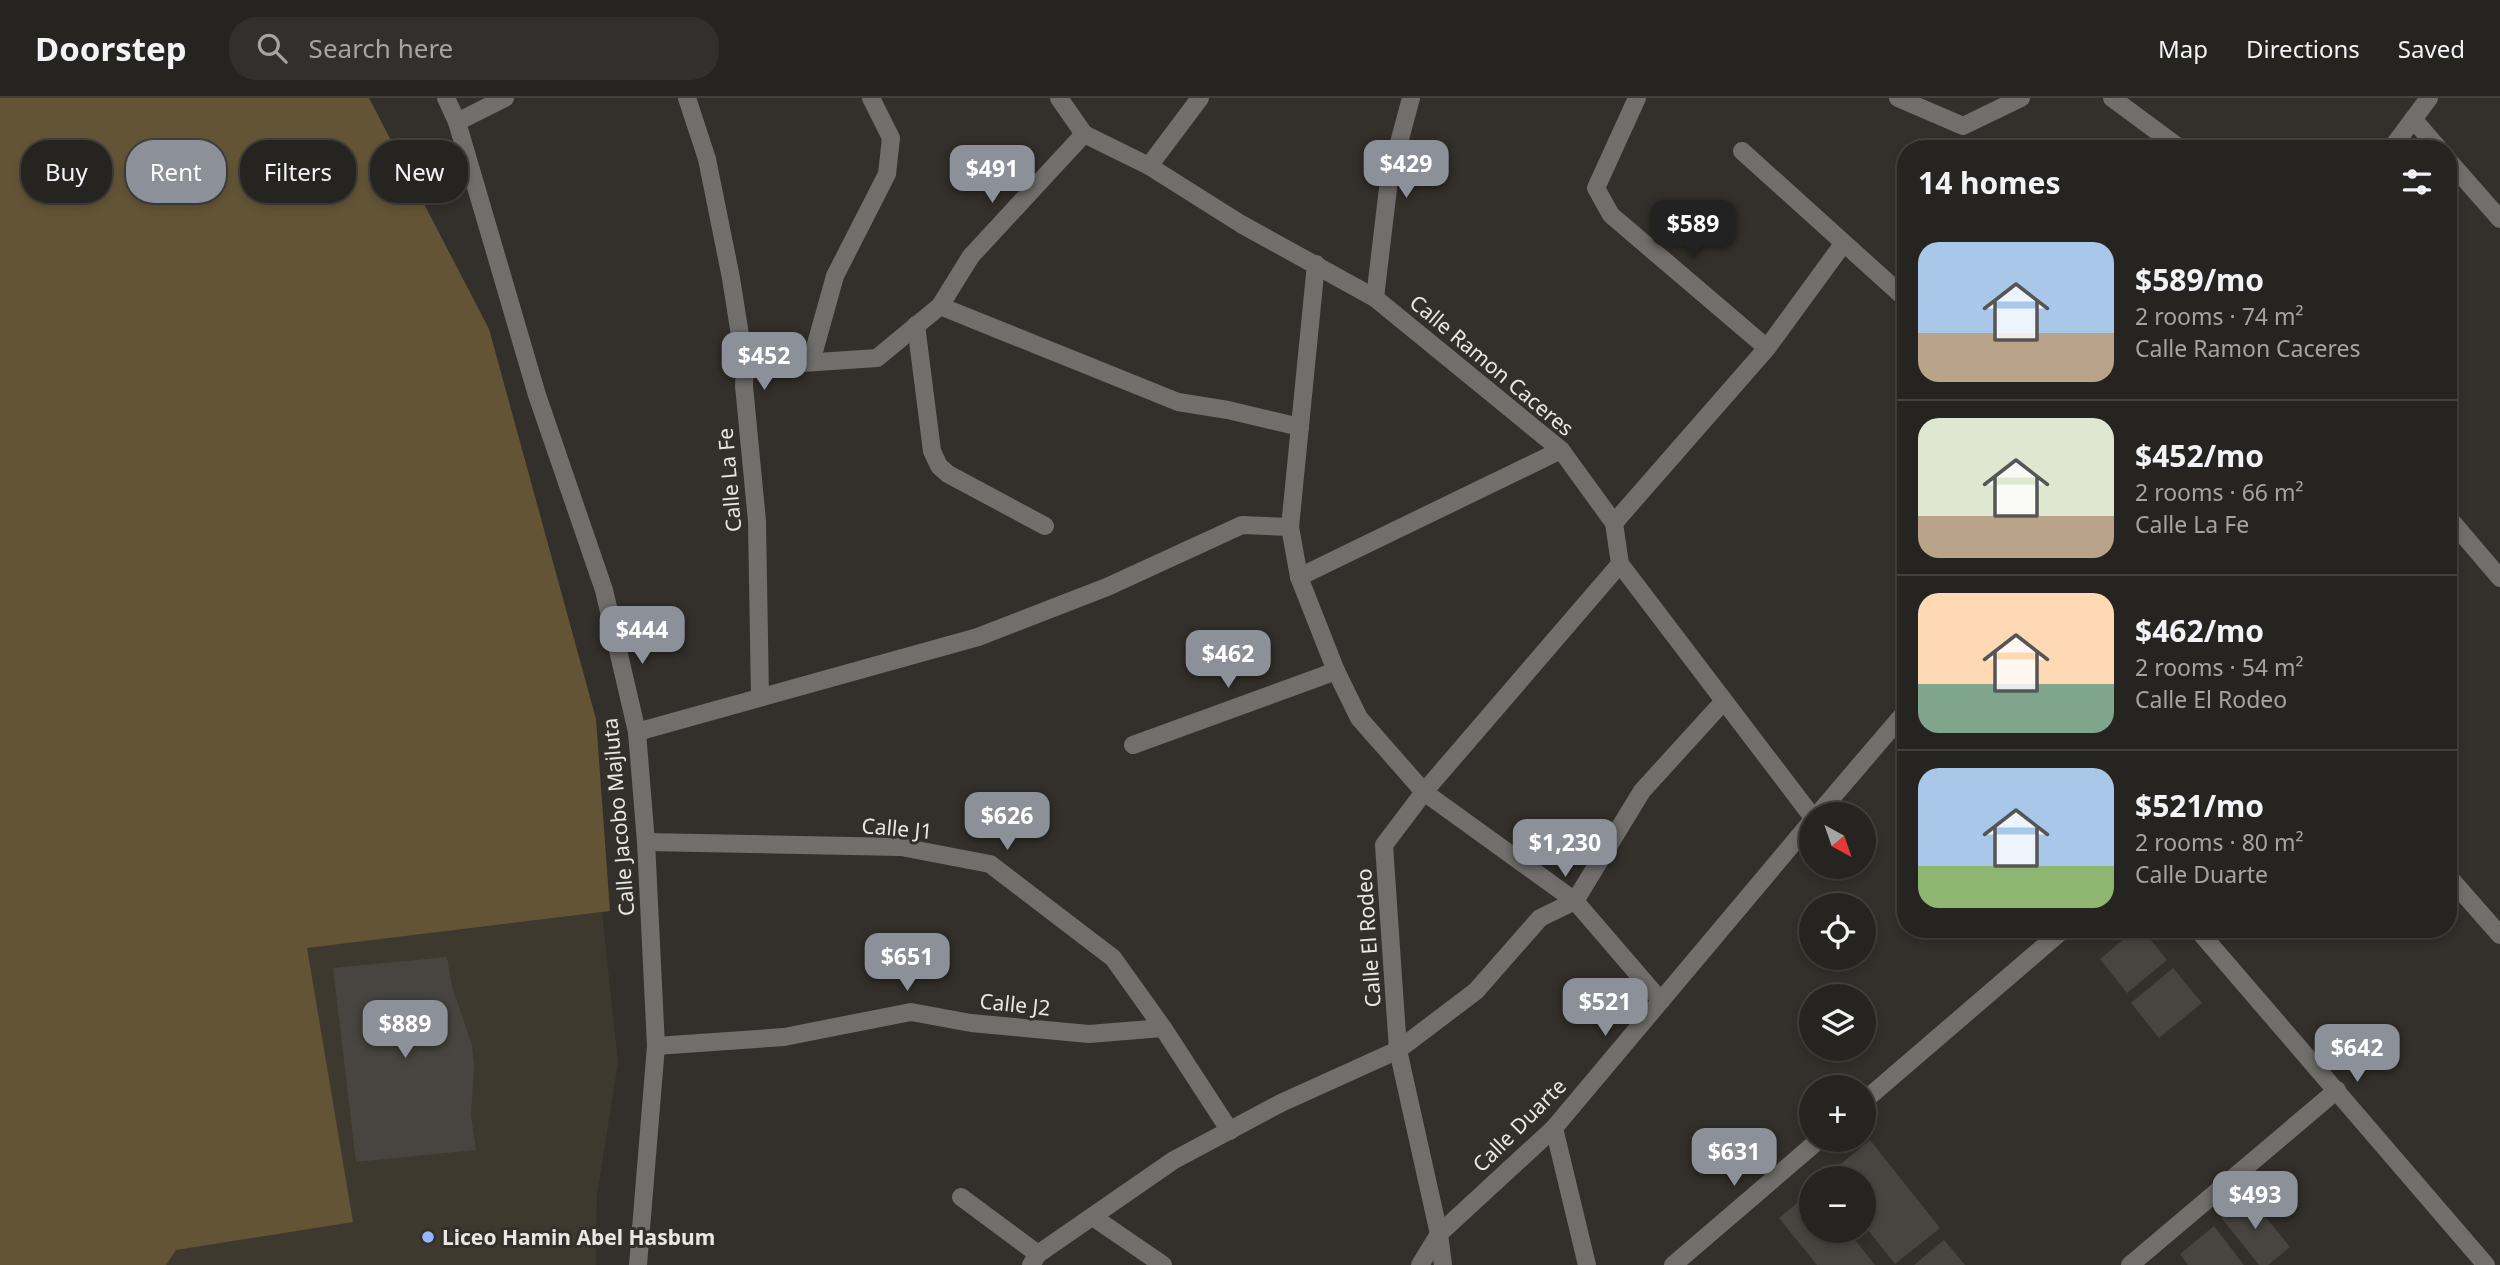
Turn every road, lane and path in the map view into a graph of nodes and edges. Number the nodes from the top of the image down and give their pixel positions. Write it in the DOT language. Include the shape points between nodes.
graph roads {
  1 [pos="446,98"];
  2 [pos="505,98"];
  3 [pos="687,98"];
  4 [pos="871,98"];
  5 [pos="1059,98"];
  6 [pos="1200,98"];
  7 [pos="1411,98"];
  8 [pos="1637,98"];
  9 [pos="1898,98"];
  10 [pos="2021,98"];
  11 [pos="2112,98"];
  12 [pos="2429,98"];
  13 [pos="2413,119"];
  14 [pos="457,122"];
  15 [pos="1084,134"];
  16 [pos="2169,140"];
  17 [pos="2398,140"];
  18 [pos="2431,140"];
  19 [pos="1742,151"];
  20 [pos="1149,166"];
  21 [pos="2457,170"];
  22 [pos="2500,219"];
  23 [pos="1843,244"];
  24 [pos="1316,264"];
  25 [pos="1897,291"];
  26 [pos="1375,298"];
  27 [pos="940,306"];
  28 [pos="916,325"];
  29 [pos="1767,348"];
  30 [pos="811,362"];
  31 [pos="744,367"];
  32 [pos="1300,427"];
  33 [pos="1562,450"];
  34 [pos="1614,523"];
  35 [pos="1045,526"];
  36 [pos="1290,527"];
  37 [pos="2457,528"];
  38 [pos="1620,564"];
  39 [pos="1299,577"];
  40 [pos="2500,578"];
  41 [pos="1336,671"];
  42 [pos="760,697"];
  43 [pos="1723,702"];
  44 [pos="1897,722"];
  45 [pos="637,732"];
  46 [pos="1133,745"];
  47 [pos="1423,792"];
  48 [pos="1801,802"];
  49 [pos="1828,802"];
  50 [pos="1799,836"];
  51 [pos="646,842"];
  52 [pos="2457,886"];
  53 [pos="1575,901"];
  54 [pos="2500,935"];
  55 [pos="2054,938"];
  56 [pos="2205,938"];
  57 [pos="1661,1000"];
  58 [pos="1163,1028"];
  59 [pos="656,1046"];
  60 [pos="1398,1050"];
  61 [pos="2337,1090"];
  62 [pos="1876,1091"];
  63 [pos="1554,1128"];
  64 [pos="1230,1131"];
  65 [pos="1805,1152"];
  66 [pos="961,1197"];
  67 [pos="1093,1217"];
  68 [pos="1439,1234"];
  69 [pos="1035,1260"];
  70 [pos="638,1265"];
  71 [pos="1163,1265"];
  72 [pos="1420,1265"];
  73 [pos="1443,1265"];
  74 [pos="1587,1265"];
  75 [pos="1674,1265"];
  76 [pos="2130,1265"];
  77 [pos="2486,1265"];
  1 -- 14 [label="street, Calle Jacobo Majluta"];
  2 -- 14 [label="street"];
  3 -- 31 [label="street, Calle La Fe" via="708,159"];
  4 -- 30 [label="street" via="891,138 887,174 835,276"];
  5 -- 15 [label="street, Calle Ramon Caceres"];
  6 -- 20 [label="street"];
  7 -- 26 [label="street" via="1389,180"];
  8 -- 29 [label="street" via="1596,188 1601,199 1611,215"];
  9 -- 10 [label="street" via="1964,126"];
  11 -- 16 [label="street"];
  12 -- 13 [label="street"];
  13 -- 17 [label="street"];
  13 -- 18 [label="street"];
  14 -- 45 [label="street, Calle Jacobo Majluta" via="537,396 604,590"];
  15 -- 20 [label="street, Calle Ramon Caceres"];
  15 -- 27 [label="street" via="971,256"];
  19 -- 23 [label="street"];
  20 -- 24 [label="street, Calle Ramon Caceres"];
  21 -- 22 [label="street"];
  23 -- 25 [label="street"];
  23 -- 29 [label="street"];
  24 -- 26 [label="street, Calle Ramon Caceres"];
  24 -- 32 [label="street"];
  26 -- 33 [label="street, Calle Ramon Caceres"];
  27 -- 28 [label="street"];
  27 -- 32 [label="street" via="1178,402"];
  28 -- 30 [label="street" via="877,358"];
  28 -- 35 [label="street" via="932,451 939,466"];
  29 -- 34 [label="street"];
  30 -- 31 [label="street"];
  31 -- 42 [label="street, Calle La Fe" via="757,521"];
  32 -- 36 [label="street"];
  33 -- 34 [label="street, Calle Ramon Caceres"];
  33 -- 39 [label="street"];
  34 -- 38 [label="street, Calle Ramon Caceres"];
  36 -- 39 [label="street"];
  36 -- 42 [label="street" via="1241,525 1107,587 978,637"];
  37 -- 40 [label="street"];
  38 -- 43 [label="street, Calle Ramon Caceres"];
  38 -- 47 [label="street, Calle El Rodeo"];
  39 -- 41 [label="street"];
  41 -- 46 [label="street"];
  41 -- 47 [label="street" via="1359,718"];
  42 -- 45 [label="street"];
  43 -- 48 [label="street, Calle Ramon Caceres"];
  43 -- 53 [label="street" via="1642,791"];
  44 -- 49 [label="street"];
  45 -- 51 [label="street, Calle Jacobo Majluta"];
  47 -- 53 [label="street"];
  47 -- 60 [label="street, Calle El Rodeo" via="1384,845"];
  50 -- 57 [label="street, Calle Duarte"];
  51 -- 58 [label="street, Calle J1" via="901,847 990,864 1113,958"];
  51 -- 59 [label="street, Calle Jacobo Majluta"];
  52 -- 54 [label="street"];
  53 -- 57 [label="street"];
  53 -- 60 [label="street" via="1541,918 1476,991"];
  55 -- 62 [label="street"];
  56 -- 61 [label="street"];
  57 -- 63 [label="street, Calle Duarte"];
  58 -- 59 [label="street, Calle J2" via="1088,1034 971,1023 911,1012 784,1037"];
  58 -- 64 [label="street, Calle J1"];
  59 -- 70 [label="street, Calle Jacobo Majluta"];
  60 -- 64 [label="street"];
  60 -- 68 [label="street, Calle El Rodeo"];
  61 -- 76 [label="street"];
  61 -- 77 [label="street"];
  63 -- 68 [label="street, Calle Duarte"];
  63 -- 74 [label="street"];
  64 -- 67 [label="street" via="1174,1160"];
  65 -- 75 [label="street"];
  66 -- 69 [label="street"];
  67 -- 69 [label="street"];
  67 -- 71 [label="street"];
  68 -- 72 [label="street, Calle Duarte"];
  68 -- 73 [label="street, Calle El Rodeo"];
}
